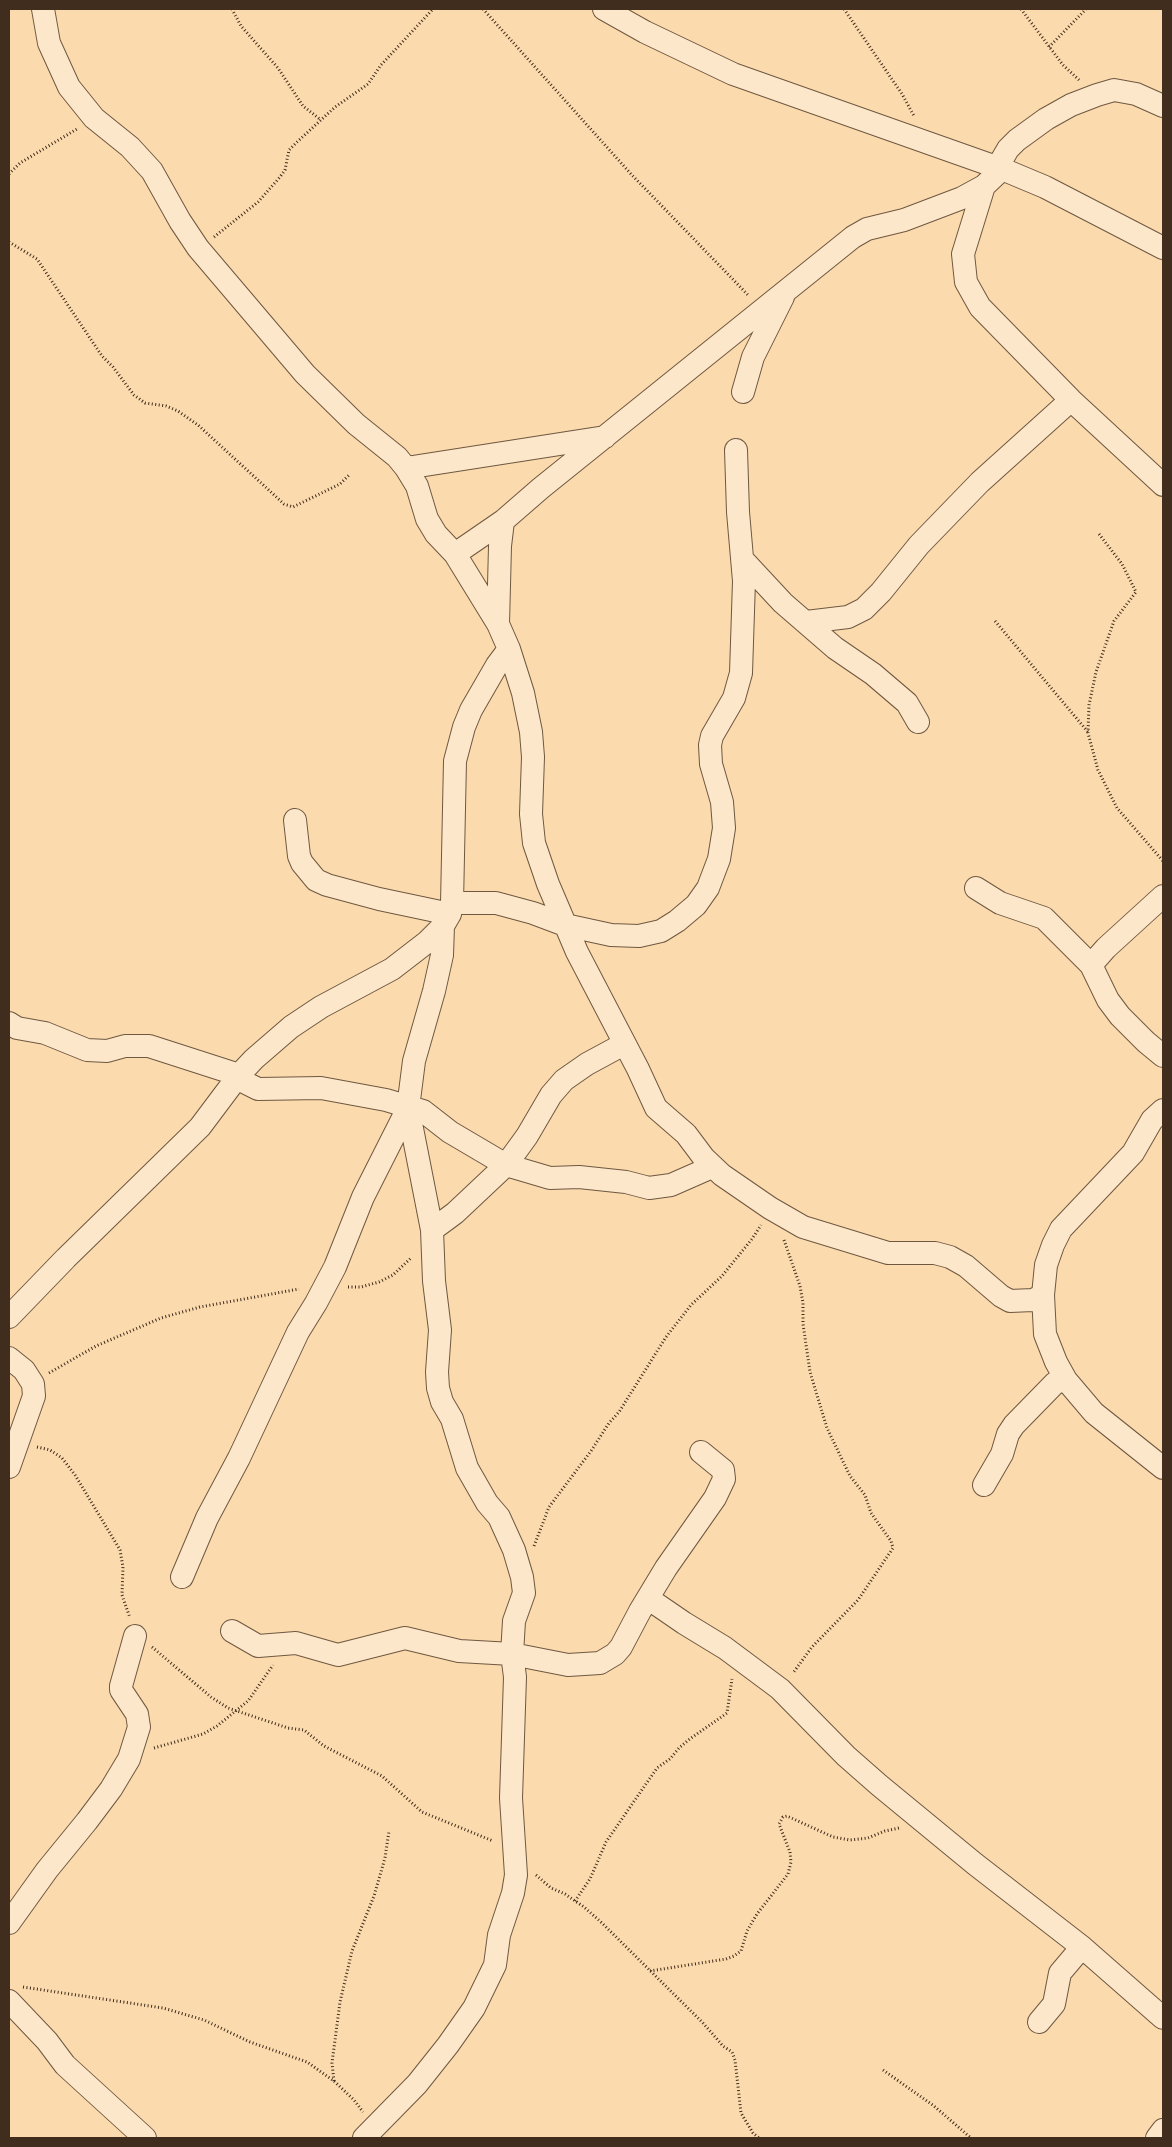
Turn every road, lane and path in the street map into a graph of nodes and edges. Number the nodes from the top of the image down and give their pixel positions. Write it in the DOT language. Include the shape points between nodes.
graph roads {
  1 [pos="43,9"];
  2 [pos="232,9"];
  3 [pos="434,9"];
  4 [pos="483,9"];
  5 [pos="604,9"];
  6 [pos="844,9"];
  7 [pos="1020,9"];
  8 [pos="1086,9"];
  9 [pos="1049,46"];
  10 [pos="1104,93"];
  11 [pos="1163,106"];
  12 [pos="94,118"];
  13 [pos="321,120"];
  14 [pos="930,145"];
  15 [pos="9,174"];
  16 [pos="994,174"];
  17 [pos="9,242"];
  18 [pos="198,248"];
  19 [pos="1163,248"];
  20 [pos="785,294"];
  21 [pos="763,309"];
  22 [pos="743,392"];
  23 [pos="1071,400"];
  24 [pos="606,436"];
  25 [pos="736,450"];
  26 [pos="406,468"];
  27 [pos="350,474"];
  28 [pos="1163,485"];
  29 [pos="503,521"];
  30 [pos="1100,534"];
  31 [pos="455,554"];
  32 [pos="743,560"];
  33 [pos="995,621"];
  34 [pos="806,622"];
  35 [pos="498,624"];
  36 [pos="509,650"];
  37 [pos="918,722"];
  38 [pos="1088,733"];
  39 [pos="295,820"];
  40 [pos="1163,860"];
  41 [pos="976,888"];
  42 [pos="1163,896"];
  43 [pos="448,914"];
  44 [pos="565,925"];
  45 [pos="1091,964"];
  46 [pos="9,1023"];
  47 [pos="624,1044"];
  48 [pos="1163,1056"];
  49 [pos="239,1075"];
  50 [pos="408,1108"];
  51 [pos="1163,1110"];
  52 [pos="506,1165"];
  53 [pos="712,1166"];
  54 [pos="770,1208"];
  55 [pos="432,1230"];
  56 [pos="782,1236"];
  57 [pos="324,1288"];
  58 [pos="1043,1295"];
  59 [pos="9,1317"];
  60 [pos="9,1358"];
  61 [pos="1066,1380"];
  62 [pos="33,1384"];
  63 [pos="19,1437"];
  64 [pos="701,1452"];
  65 [pos="9,1467"];
  66 [pos="1163,1468"];
  67 [pos="984,1484"];
  68 [pos="182,1577"];
  69 [pos="522,1577"];
  70 [pos="649,1598"];
  71 [pos="232,1631"];
  72 [pos="135,1636"];
  73 [pos="290,1643"];
  74 [pos="512,1654"];
  75 [pos="746,1664"];
  76 [pos="780,1689"];
  77 [pos="236,1712"];
  78 [pos="129,1759"];
  79 [pos="921,1820"];
  80 [pos="389,1831"];
  81 [pos="513,1852"];
  82 [pos="575,1901"];
  83 [pos="9,1923"];
  84 [pos="1082,1947"];
  85 [pos="650,1971"];
  86 [pos="13,1994"];
  87 [pos="1163,2018"];
  88 [pos="1039,2022"];
  89 [pos="883,2070"];
  90 [pos="334,2081"];
  91 [pos="1163,2130"];
  92 [pos="369,2133"];
  93 [pos="145,2138"];
  94 [pos="759,2138"];
  95 [pos="971,2138"];
  96 [pos="1157,2138"];
  1 -- 12 [label="street" via="49,43 68,87"];
  2 -- 13 [label="path" via="241,26 278,68 303,106"];
  3 -- 13 [label="path" via="381,65 368,84"];
  4 -- 21 [label="path" via="630,174"];
  5 -- 14 [label="street" via="733,74"];
  6 -- 14 [label="path" via="902,94"];
  7 -- 9 [label="path"];
  8 -- 9 [label="path"];
  9 -- 10 [label="path" via="1062,65 1079,80"];
  10 -- 11 [label="street" via="1114,90 1136,94"];
  10 -- 16 [label="street" via="1071,105 1017,140"];
  12 -- 15 [label="path" via="20,163"];
  12 -- 18 [label="street" via="130,147 152,171"];
  13 -- 18 [label="path" via="289,150 285,170 258,202"];
  14 -- 16 [label="street"];
  16 -- 19 [label="street" via="1045,187"];
  16 -- 20 [label="street" via="962,198 904,220 867,229 853,237"];
  16 -- 23 [label="street" via="963,254 966,282 980,307"];
  17 -- 27 [label="path" via="37,259 102,356 134,395 145,403 178,411 198,425 284,504 293,506 340,484"];
  18 -- 26 [label="street" via="305,374"];
  20 -- 21 [label="street"];
  20 -- 22 [label="street" via="753,357"];
  21 -- 24 [label="street"];
  23 -- 28 [label="street"];
  23 -- 34 [label="street" via="980,482 919,545 864,609 848,617"];
  24 -- 26 [label="street"];
  24 -- 29 [label="street"];
  25 -- 32 [label="street"];
  26 -- 31 [label="street" via="417,486 427,519"];
  29 -- 31 [label="street"];
  29 -- 35 [label="street"];
  30 -- 38 [label="path" via="1122,564 1136,592 1114,621 1096,672 1089,705"];
  31 -- 35 [label="street"];
  32 -- 34 [label="street" via="783,603"];
  32 -- 44 [label="street" via="741,674 734,698 710,745 724,828 719,859 708,888 696,905 661,931 639,936 610,935"];
  33 -- 38 [label="path"];
  34 -- 37 [label="street" via="835,648 892,689"];
  35 -- 36 [label="street"];
  36 -- 43 [label="street" via="471,710 456,761"];
  36 -- 44 [label="street" via="531,732 534,844"];
  38 -- 40 [label="path" via="1098,770 1117,808"];
  39 -- 43 [label="street" via="299,856 316,880 379,899"];
  41 -- 45 [label="street" via="1000,903 1044,918"];
  42 -- 45 [label="street"];
  43 -- 44 [label="street" via="496,903"];
  43 -- 49 [label="street" via="427,942 392,969 291,1027"];
  43 -- 50 [label="street" via="434,991 414,1060"];
  44 -- 47 [label="street"];
  45 -- 48 [label="street" via="1108,1000 1120,1016"];
  46 -- 49 [label="street" via="87,1050 149,1046"];
  47 -- 52 [label="street" via="564,1080"];
  47 -- 53 [label="street" via="656,1108 686,1134"];
  49 -- 50 [label="street" via="246,1084 258,1089 320,1088 386,1100"];
  49 -- 59 [label="street" via="200,1127"];
  50 -- 52 [label="street" via="423,1110 450,1132"];
  50 -- 55 [label="street"];
  50 -- 57 [label="street" via="363,1197"];
  51 -- 58 [label="street" via="1152,1120 1133,1153 1061,1229 1046,1265"];
  52 -- 53 [label="street" via="550,1178 626,1182 649,1188 671,1185"];
  52 -- 55 [label="street"];
  53 -- 54 [label="street"];
  54 -- 58 [label="street" via="803,1227 872,1249 950,1257 1010,1301 1033,1300"];
  54 -- 69 [label="path" via="752,1239 722,1276 678,1321 619,1412 558,1492 548,1507"];
  55 -- 57 [label="path" via="412,1258 393,1275 361,1287"];
  55 -- 69 [label="street" via="440,1330 438,1388 467,1468 499,1517"];
  56 -- 76 [label="path" via="800,1286 810,1372 827,1428 850,1476 865,1495 870,1513 893,1548 853,1606 812,1646"];
  57 -- 62 [label="path" via="200,1307 161,1318 96,1346"];
  57 -- 68 [label="street" via="281,1366"];
  58 -- 61 [label="street" via="1046,1334"];
  60 -- 62 [label="street" via="24,1370"];
  61 -- 66 [label="street" via="1094,1413"];
  61 -- 67 [label="street" via="1055,1383 1014,1425"];
  62 -- 63 [label="street" via="34,1396"];
  63 -- 65 [label="street"];
  63 -- 72 [label="path" via="62,1458 100,1514 120,1550 122,1595"];
  64 -- 70 [label="street" via="723,1470 724,1480"];
  69 -- 74 [label="street" via="524,1593 514,1621"];
  70 -- 74 [label="street" via="621,1647 600,1663 568,1665"];
  70 -- 75 [label="street"];
  71 -- 73 [label="street" via="258,1646"];
  72 -- 77 [label="path" via="174,1664 211,1697"];
  72 -- 78 [label="street" via="121,1686 137,1714 139,1727"];
  73 -- 74 [label="street" via="309,1645 338,1655 405,1638 459,1651"];
  73 -- 77 [label="path" via="252,1697"];
  74 -- 81 [label="street" via="515,1677 511,1751"];
  75 -- 76 [label="street"];
  75 -- 82 [label="path" via="731,1680 727,1713 691,1738 657,1768 613,1832 590,1879"];
  76 -- 79 [label="street" via="846,1756"];
  77 -- 78 [label="path" via="203,1734 168,1742"];
  77 -- 81 [label="path" via="304,1730 324,1746 382,1776 422,1812"];
  78 -- 83 [label="street" via="111,1789 52,1862"];
  79 -- 84 [label="street"];
  79 -- 85 [label="path" via="868,1838 850,1840 833,1837 783,1817 779,1824 790,1852 788,1874 757,1914 740,1951 726,1959"];
  80 -- 90 [label="path" via="385,1858 352,1951 340,2002 332,2063"];
  81 -- 82 [label="path" via="551,1888"];
  81 -- 92 [label="street" via="516,1876 513,1893 489,1980 448,2046 417,2084"];
  82 -- 85 [label="path" via="602,1922"];
  84 -- 87 [label="street"];
  84 -- 88 [label="street" via="1060,1973 1054,2004"];
  85 -- 94 [label="path" via="734,2056 741,2113"];
  86 -- 90 [label="path" via="163,2008 204,2020 250,2042 306,2062"];
  86 -- 93 [label="street" via="65,2065"];
  89 -- 95 [label="path" via="934,2106"];
  90 -- 92 [label="path" via="354,2100"];
  91 -- 96 [label="street"];
}
